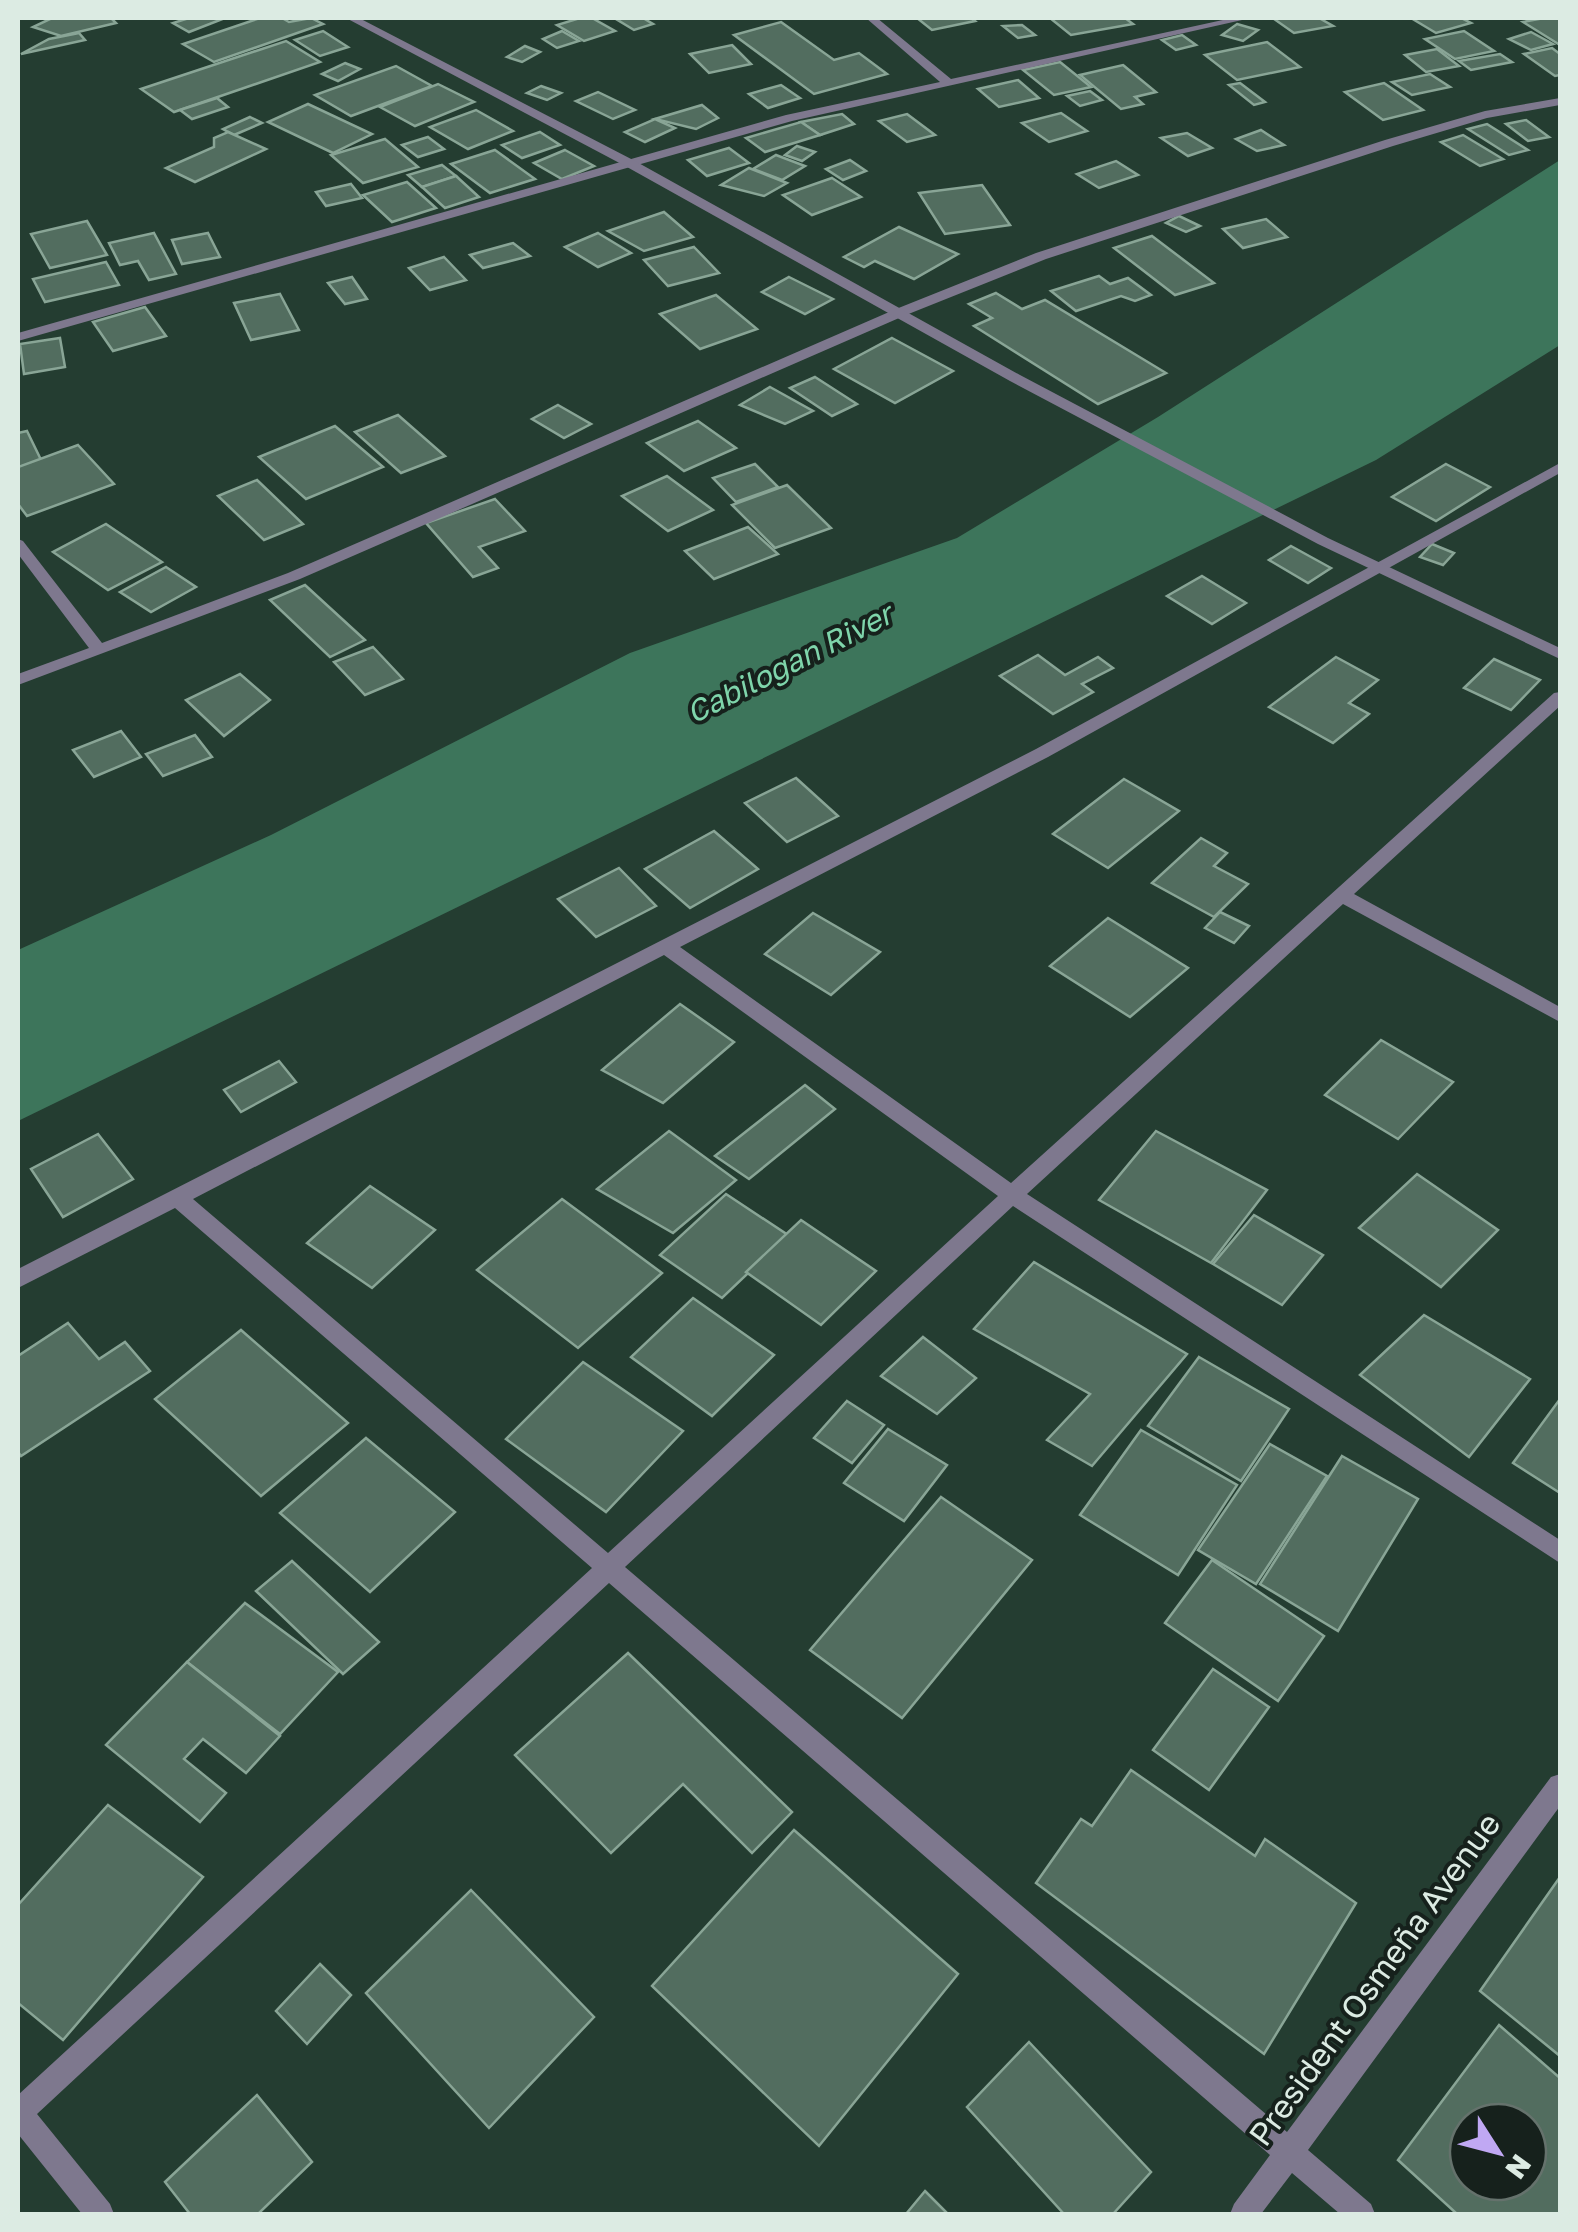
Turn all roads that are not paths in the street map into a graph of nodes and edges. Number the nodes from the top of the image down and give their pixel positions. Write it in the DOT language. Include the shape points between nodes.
graph roads {
  1 [pos="352,18"];
  2 [pos="871,18"];
  3 [pos="1246,18"];
  4 [pos="950,84"];
  5 [pos="1560,102"];
  6 [pos="631,164"];
  7 [pos="901,312"];
  8 [pos="18,337"];
  9 [pos="1560,467"];
  10 [pos="18,544"];
  11 [pos="1377,567"];
  12 [pos="98,650"];
  13 [pos="1560,654"];
  14 [pos="18,680"];
  15 [pos="1560,697"];
  16 [pos="1345,896"];
  17 [pos="666,947"];
  18 [pos="1560,1015"];
  19 [pos="1012,1195"];
  20 [pos="178,1198"];
  21 [pos="18,1279"];
  22 [pos="1560,1553"];
  23 [pos="610,1567"];
  24 [pos="1560,1786"];
  25 [pos="18,2113"];
  26 [pos="1291,2151"];
  27 [pos="100,2214"];
  28 [pos="1244,2214"];
  29 [pos="1361,2214"];
  1 -- 6 [label="street"];
  2 -- 4 [label="street"];
  3 -- 4 [label="street"];
  4 -- 6 [label="street" via="790,118"];
  5 -- 7 [label="street" via="1485,116 1189,206"];
  6 -- 7 [label="street"];
  6 -- 8 [label="street"];
  7 -- 11 [label="street"];
  7 -- 12 [label="street" via="294,576"];
  9 -- 11 [label="street"];
  10 -- 12 [label="street"];
  11 -- 13 [label="street"];
  11 -- 17 [label="street" via="1042,753"];
  12 -- 14 [label="street"];
  15 -- 16 [label="street"];
  16 -- 18 [label="street"];
  16 -- 19 [label="street"];
  17 -- 19 [label="street"];
  17 -- 20 [label="street"];
  19 -- 22 [label="street"];
  19 -- 23 [label="street"];
  20 -- 21 [label="street"];
  20 -- 23 [label="street"];
  23 -- 25 [label="street"];
  23 -- 26 [label="street"];
  24 -- 26 [label="street, President Osmeña Avenue"];
  25 -- 27 [label="street"];
  26 -- 28 [label="street, President Osmeña Avenue"];
  26 -- 29 [label="street"];
}
